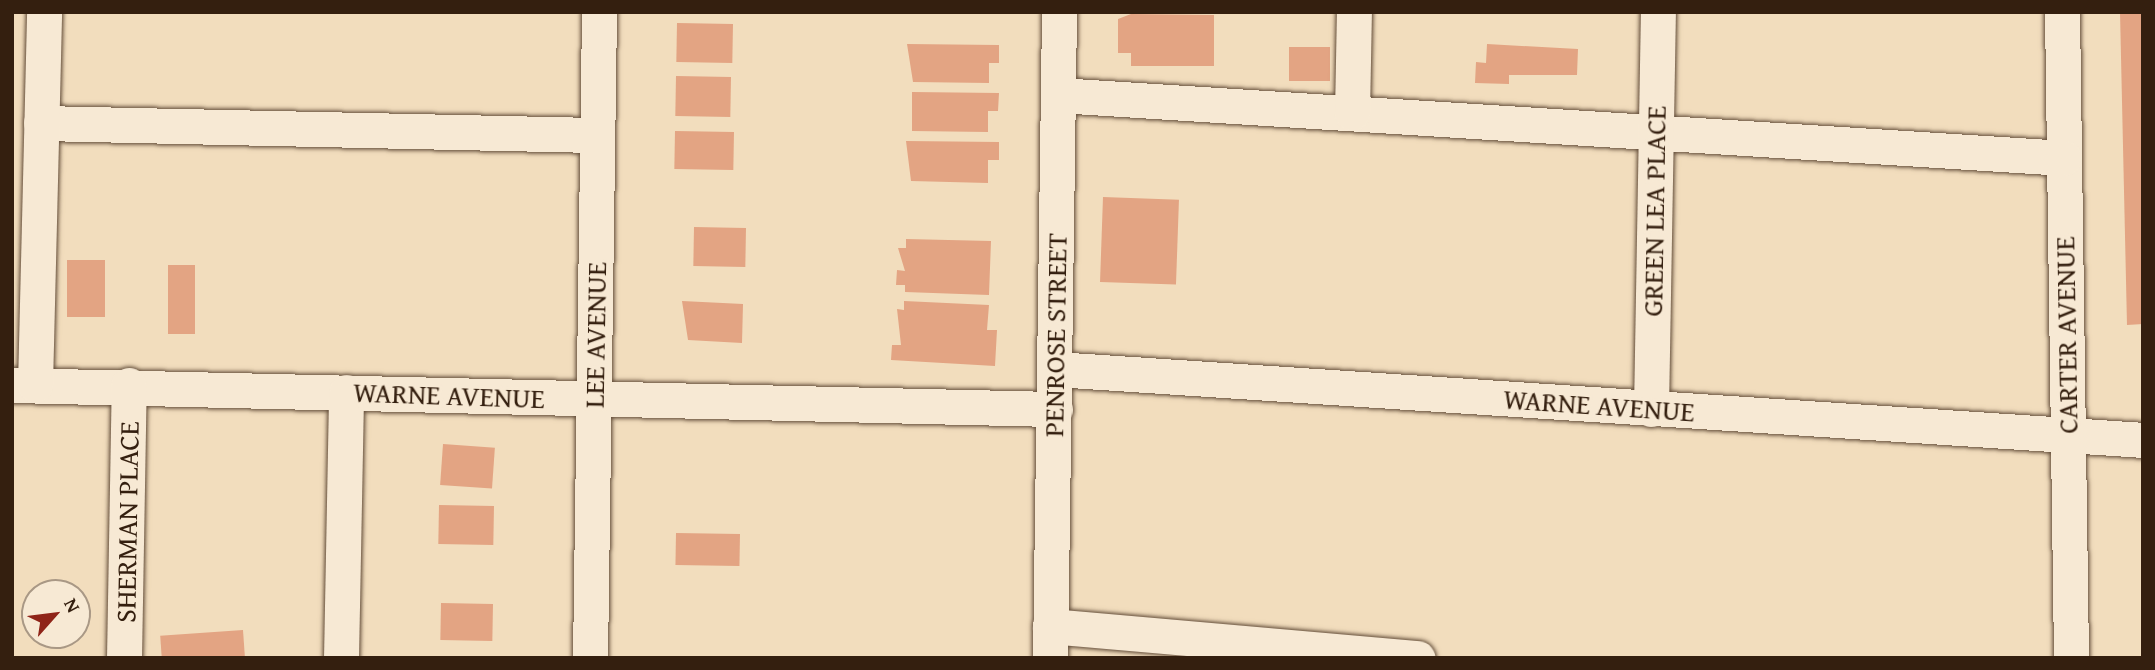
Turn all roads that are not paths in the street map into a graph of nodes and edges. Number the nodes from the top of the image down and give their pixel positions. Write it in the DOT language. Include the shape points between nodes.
graph roads {
  1 [pos="44,12"];
  2 [pos="599,12"];
  3 [pos="1059,12"];
  4 [pos="1354,12"];
  5 [pos="1658,12"];
  6 [pos="2062,12"];
  7 [pos="1058,95"];
  8 [pos="1352,113"];
  9 [pos="41,123"];
  10 [pos="1656,132"];
  11 [pos="597,135"];
  12 [pos="2064,158"];
  13 [pos="1055,369"];
  14 [pos="23,385"];
  15 [pos="129,385"];
  16 [pos="346,392"];
  17 [pos="595,399"];
  18 [pos="1055,409"];
  19 [pos="1651,409"];
  20 [pos="2067,436"];
  21 [pos="2143,440"];
  22 [pos="1050,642"];
  23 [pos="124,658"];
  24 [pos="341,658"];
  25 [pos="590,658"];
  26 [pos="1418,658"];
  27 [pos="2071,658"];
  1 -- 9 [label="street"];
  2 -- 11 [label="street, LEE AVENUE"];
  3 -- 7 [label="street, PENROSE STREET"];
  4 -- 8 [label="street"];
  5 -- 10 [label="street, GREEN LEA PLACE"];
  6 -- 12 [label="street, CARTER AVENUE"];
  7 -- 8 [label="street"];
  7 -- 13 [label="street, PENROSE STREET"];
  8 -- 10 [label="street"];
  9 -- 11 [label="street"];
  9 -- 14 [label="street"];
  10 -- 12 [label="street"];
  10 -- 19 [label="street, GREEN LEA PLACE"];
  11 -- 17 [label="street, LEE AVENUE"];
  12 -- 20 [label="street, CARTER AVENUE"];
  13 -- 18 [label="street, PENROSE STREET"];
  13 -- 19 [label="street, WARNE AVENUE"];
  14 -- 15 [label="street, WARNE AVENUE"];
  15 -- 16 [label="street, WARNE AVENUE"];
  15 -- 23 [label="street, SHERMAN PLACE"];
  16 -- 17 [label="street, WARNE AVENUE"];
  16 -- 24 [label="street"];
  17 -- 18 [label="street, WARNE AVENUE"];
  17 -- 25 [label="street, LEE AVENUE"];
  18 -- 22 [label="street, PENROSE STREET"];
  19 -- 20 [label="street, WARNE AVENUE"];
  20 -- 21 [label="street, WARNE AVENUE"];
  20 -- 27 [label="street, CARTER AVENUE"];
  22 -- 26 [label="street"];
}
